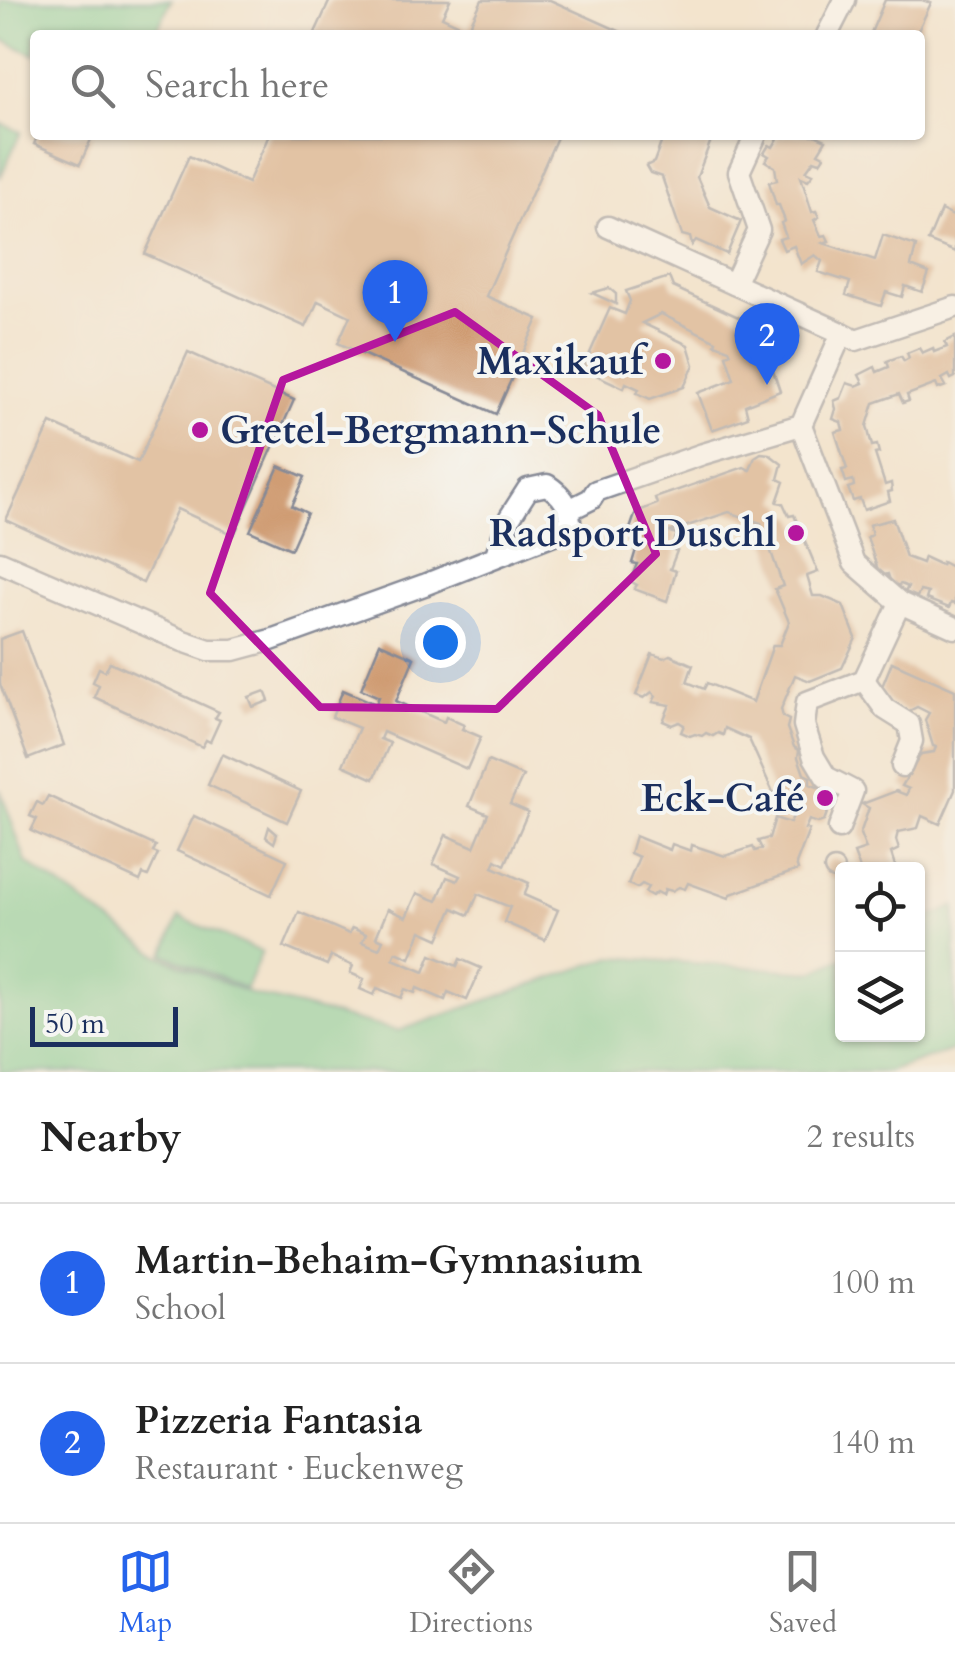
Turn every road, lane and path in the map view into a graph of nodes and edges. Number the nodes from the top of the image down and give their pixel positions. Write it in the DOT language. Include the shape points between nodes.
graph roads {
  1 [pos="844,0"];
  2 [pos="829,30"];
  3 [pos="754,140"];
  4 [pos="608,227"];
  5 [pos="734,284"];
  6 [pos="955,307"];
  7 [pos="842,333"];
  8 [pos="800,424"];
  9 [pos="569,510"];
  10 [pos="495,557"];
  11 [pos="0,562"];
  12 [pos="900,602"];
  13 [pos="955,628"];
  14 [pos="864,680"];
  15 [pos="902,766"];
  16 [pos="839,828"];
  1 -- 2 [label="street"];
  3 -- 5 [label="street" via="738,172 760,230"];
  4 -- 5 [label="street"];
  5 -- 7 [label="street"];
  6 -- 7 [label="street" via="856,340"];
  7 -- 8 [label="street"];
  8 -- 9 [label="street" via="596,491"];
  8 -- 12 [label="street" via="854,563"];
  9 -- 10 [label="street" via="561,531"];
  9 -- 10 [label="street" via="548,485 528,488"];
  10 -- 11 [label="street" via="234,650 183,641"];
  12 -- 13 [label="street"];
  12 -- 14 [label="street"];
  14 -- 15 [label="street" via="884,709 908,724 912,742"];
  14 -- 16 [label="street" via="807,702 804,724 814,757 826,778 853,791"];
}
